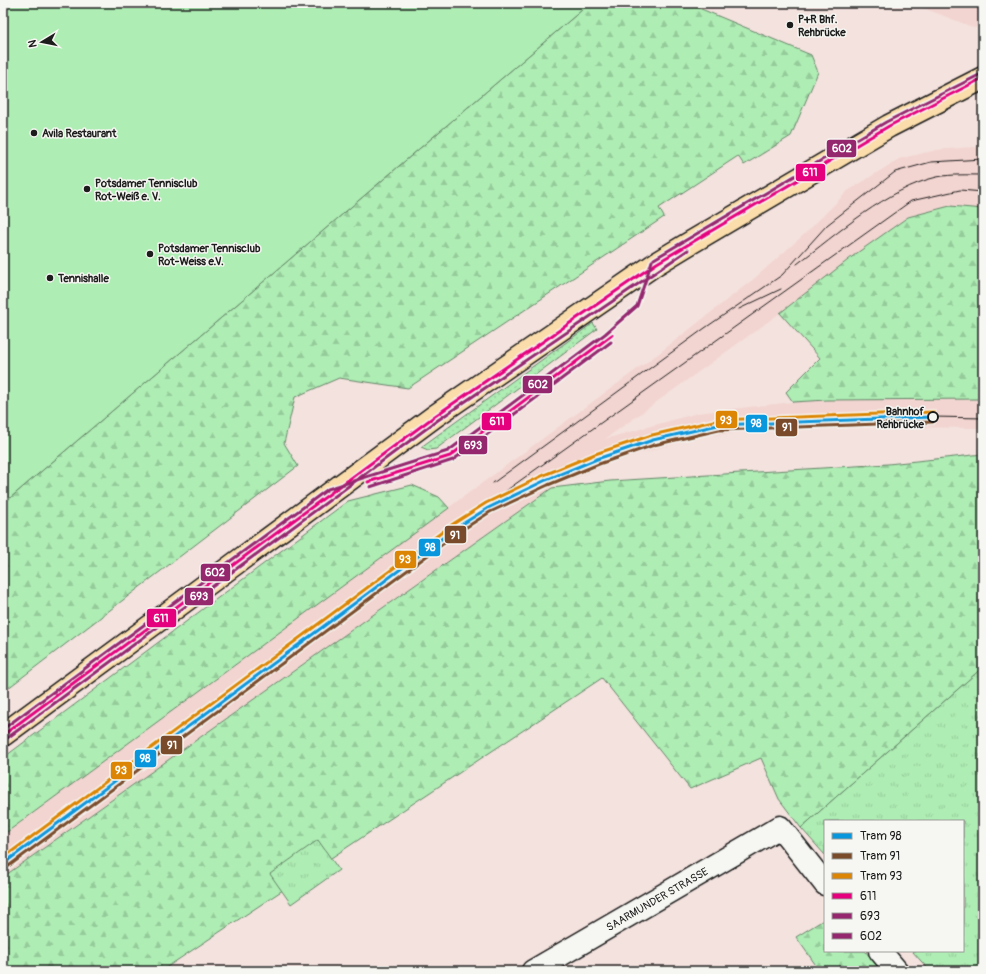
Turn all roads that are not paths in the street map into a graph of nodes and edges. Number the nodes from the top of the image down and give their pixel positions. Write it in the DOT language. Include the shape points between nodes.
graph roads {
  1 [pos="974,83"];
  2 [pos="3,735"];
  3 [pos="824,883"];
  4 [pos="881,952"];
  5 [pos="533,971"];
  6 [pos="897,971"];
  1 -- 2 [label="main road" via="889,126 657,264 435,416"];
  3 -- 5 [label="street, SAARMUNDER STRASSE" via="780,827"];
  4 -- 6 [label="street"];
}
